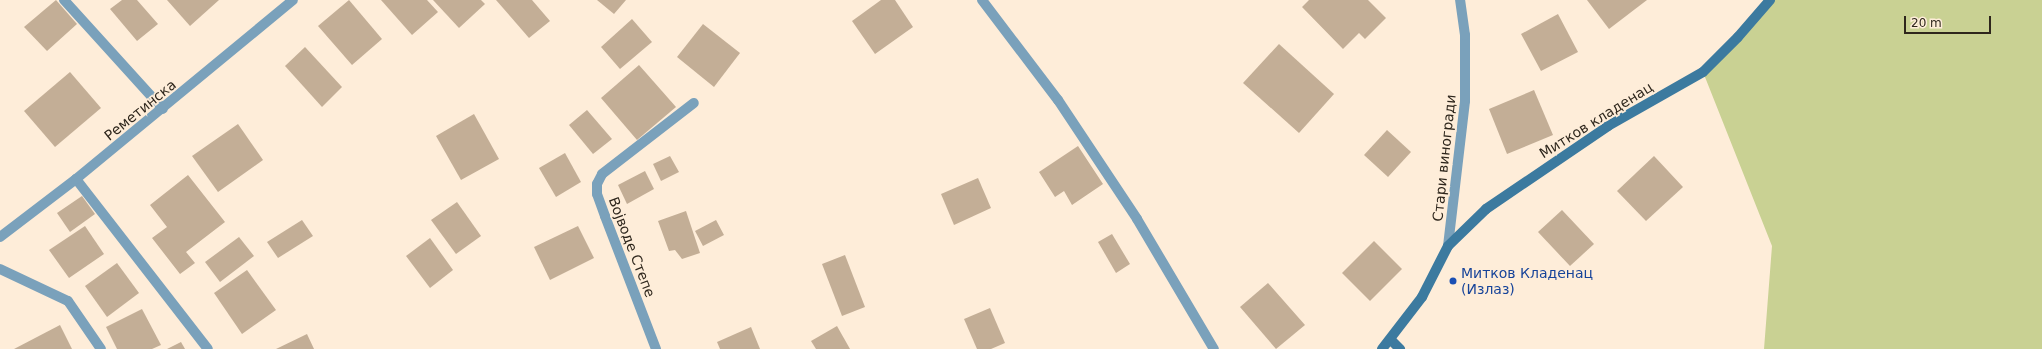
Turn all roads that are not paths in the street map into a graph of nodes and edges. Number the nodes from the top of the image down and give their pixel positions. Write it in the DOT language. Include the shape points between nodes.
graph roads {
  1 [pos="64,0"];
  2 [pos="293,0"];
  3 [pos="982,0"];
  4 [pos="1460,0"];
  5 [pos="1770,0"];
  6 [pos="694,103"];
  7 [pos="162,109"];
  8 [pos="76,179"];
  9 [pos="0,237"];
  10 [pos="1448,246"];
  11 [pos="0,269"];
  12 [pos="1390,340"];
  13 [pos="101,349"];
  14 [pos="208,349"];
  15 [pos="656,349"];
  16 [pos="1214,349"];
  17 [pos="1382,349"];
  18 [pos="1400,349"];
  1 -- 7 [label="street"];
  2 -- 7 [label="street, Реметинска"];
  3 -- 16 [label="street" via="1058,100 1137,219"];
  4 -- 10 [label="street, Стари виногради" via="1465,35 1465,102 1463,138"];
  5 -- 10 [label="street, Митков кладенац" via="1703,72 1608,126 1564,155 1486,209"];
  6 -- 15 [label="street, Војводе Степе" via="602,174 597,184 600,202"];
  7 -- 8 [label="street, Реметинска"];
  8 -- 9 [label="street, Реметинска"];
  8 -- 14 [label="street"];
  10 -- 12 [label="street, Митков кладенац" via="1422,297"];
  11 -- 13 [label="street" via="68,300"];
  12 -- 17 [label="street"];
  12 -- 18 [label="street"];
}
